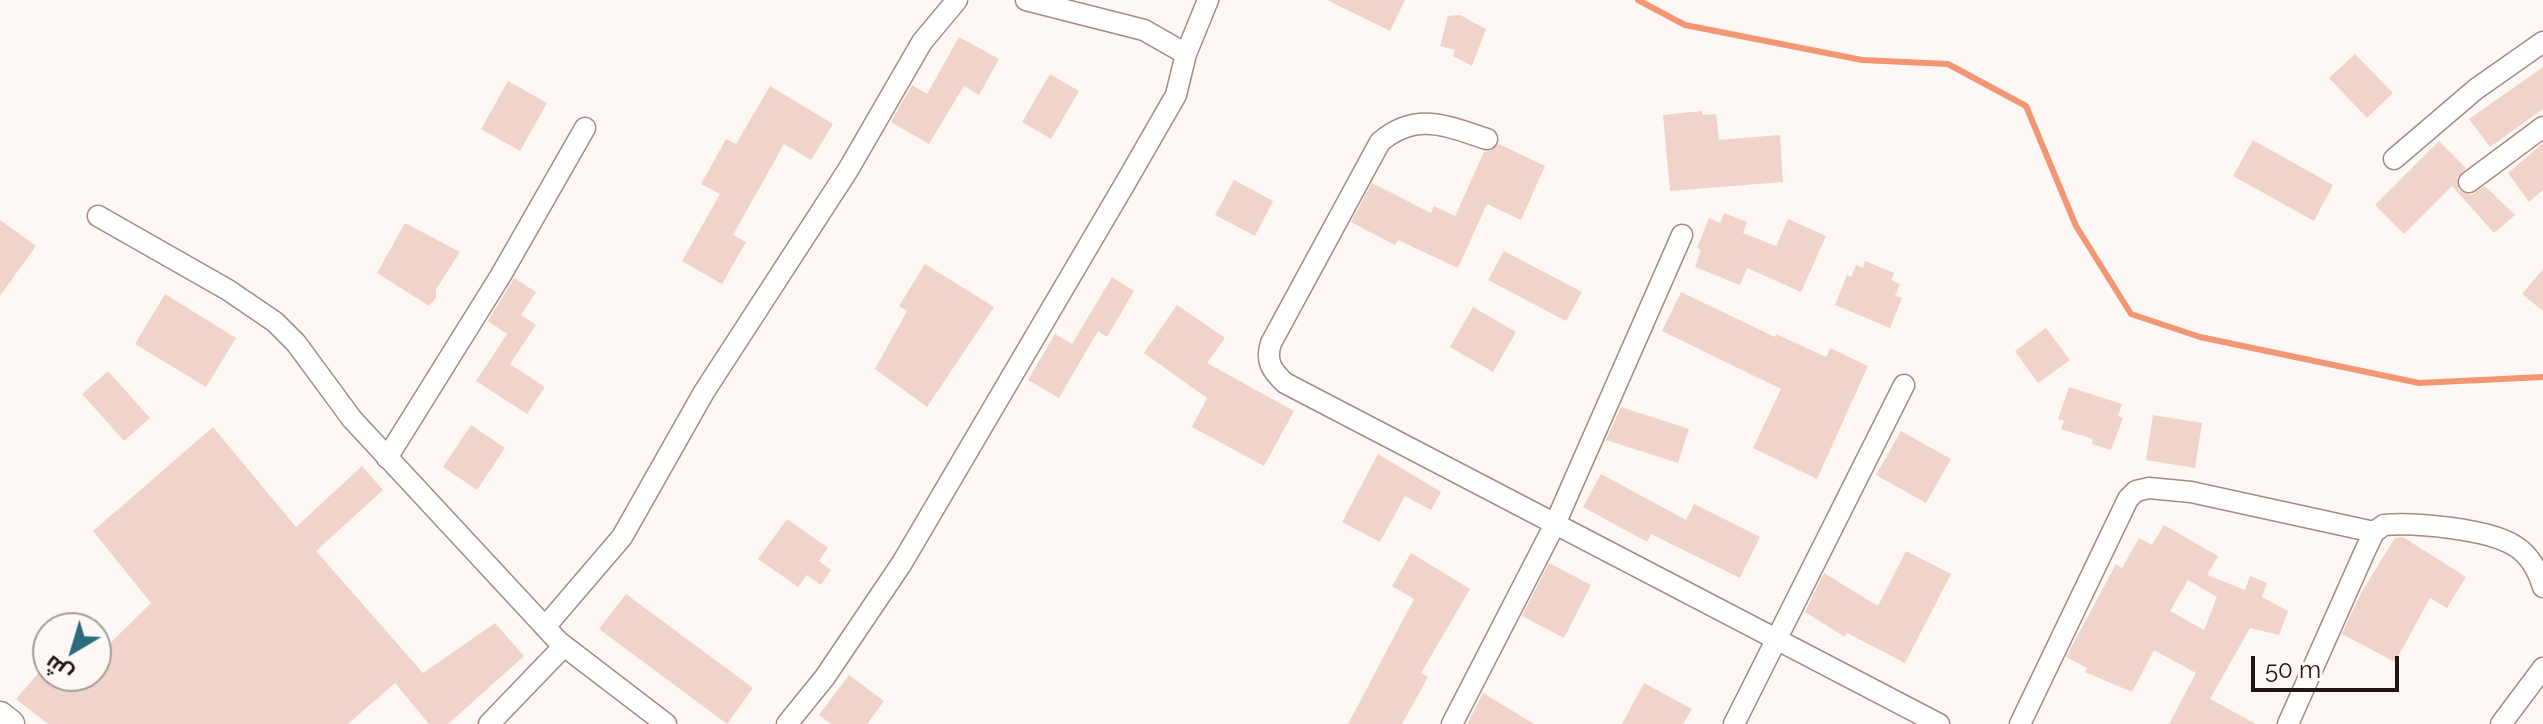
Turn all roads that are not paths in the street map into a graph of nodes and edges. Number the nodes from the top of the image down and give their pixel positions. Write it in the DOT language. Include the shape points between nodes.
graph roads {
  1 [pos="957,0"];
  2 [pos="1026,0"];
  3 [pos="1208,0"];
  4 [pos="2543,42"];
  5 [pos="1186,54"];
  6 [pos="2543,127"];
  7 [pos="585,128"];
  8 [pos="1487,139"];
  9 [pos="2394,159"];
  10 [pos="2469,182"];
  11 [pos="98,216"];
  12 [pos="1682,235"];
  13 [pos="1904,385"];
  14 [pos="387,458"];
  15 [pos="1555,524"];
  16 [pos="2374,532"];
  17 [pos="2543,587"];
  18 [pos="545,627"];
  19 [pos="1777,639"];
  20 [pos="564,646"];
  21 [pos="2543,668"];
  22 [pos="0,716"];
  23 [pos="10,724"];
  24 [pos="489,724"];
  25 [pos="666,724"];
  26 [pos="787,724"];
  27 [pos="1452,724"];
  28 [pos="1734,724"];
  29 [pos="1939,724"];
  30 [pos="2020,724"];
  31 [pos="2288,724"];
  32 [pos="2501,724"];
  1 -- 18 [label="street" via="922,42 848,170 704,392 622,537"];
  2 -- 5 [label="street" via="1144,30"];
  3 -- 5 [label="street"];
  4 -- 9 [label="street" via="2476,89"];
  5 -- 26 [label="street" via="1176,95 916,539 825,677"];
  6 -- 10 [label="street"];
  7 -- 14 [label="street"];
  8 -- 15 [label="street" via="1431,123 1396,128 1380,142 1271,343 1268,360 1285,383"];
  11 -- 14 [label="street" via="275,322"];
  12 -- 15 [label="street"];
  13 -- 19 [label="street"];
  14 -- 18 [label="street"];
  15 -- 19 [label="street"];
  15 -- 27 [label="street"];
  16 -- 17 [label="street" via="2396,524 2474,533 2513,544 2528,557"];
  16 -- 30 [label="street" via="2191,492 2136,491"];
  16 -- 31 [label="street"];
  18 -- 20 [label="street"];
  19 -- 28 [label="street"];
  19 -- 29 [label="street"];
  20 -- 24 [label="street"];
  20 -- 25 [label="street"];
  21 -- 32 [label="street"];
  22 -- 23 [label="main road"];
}
